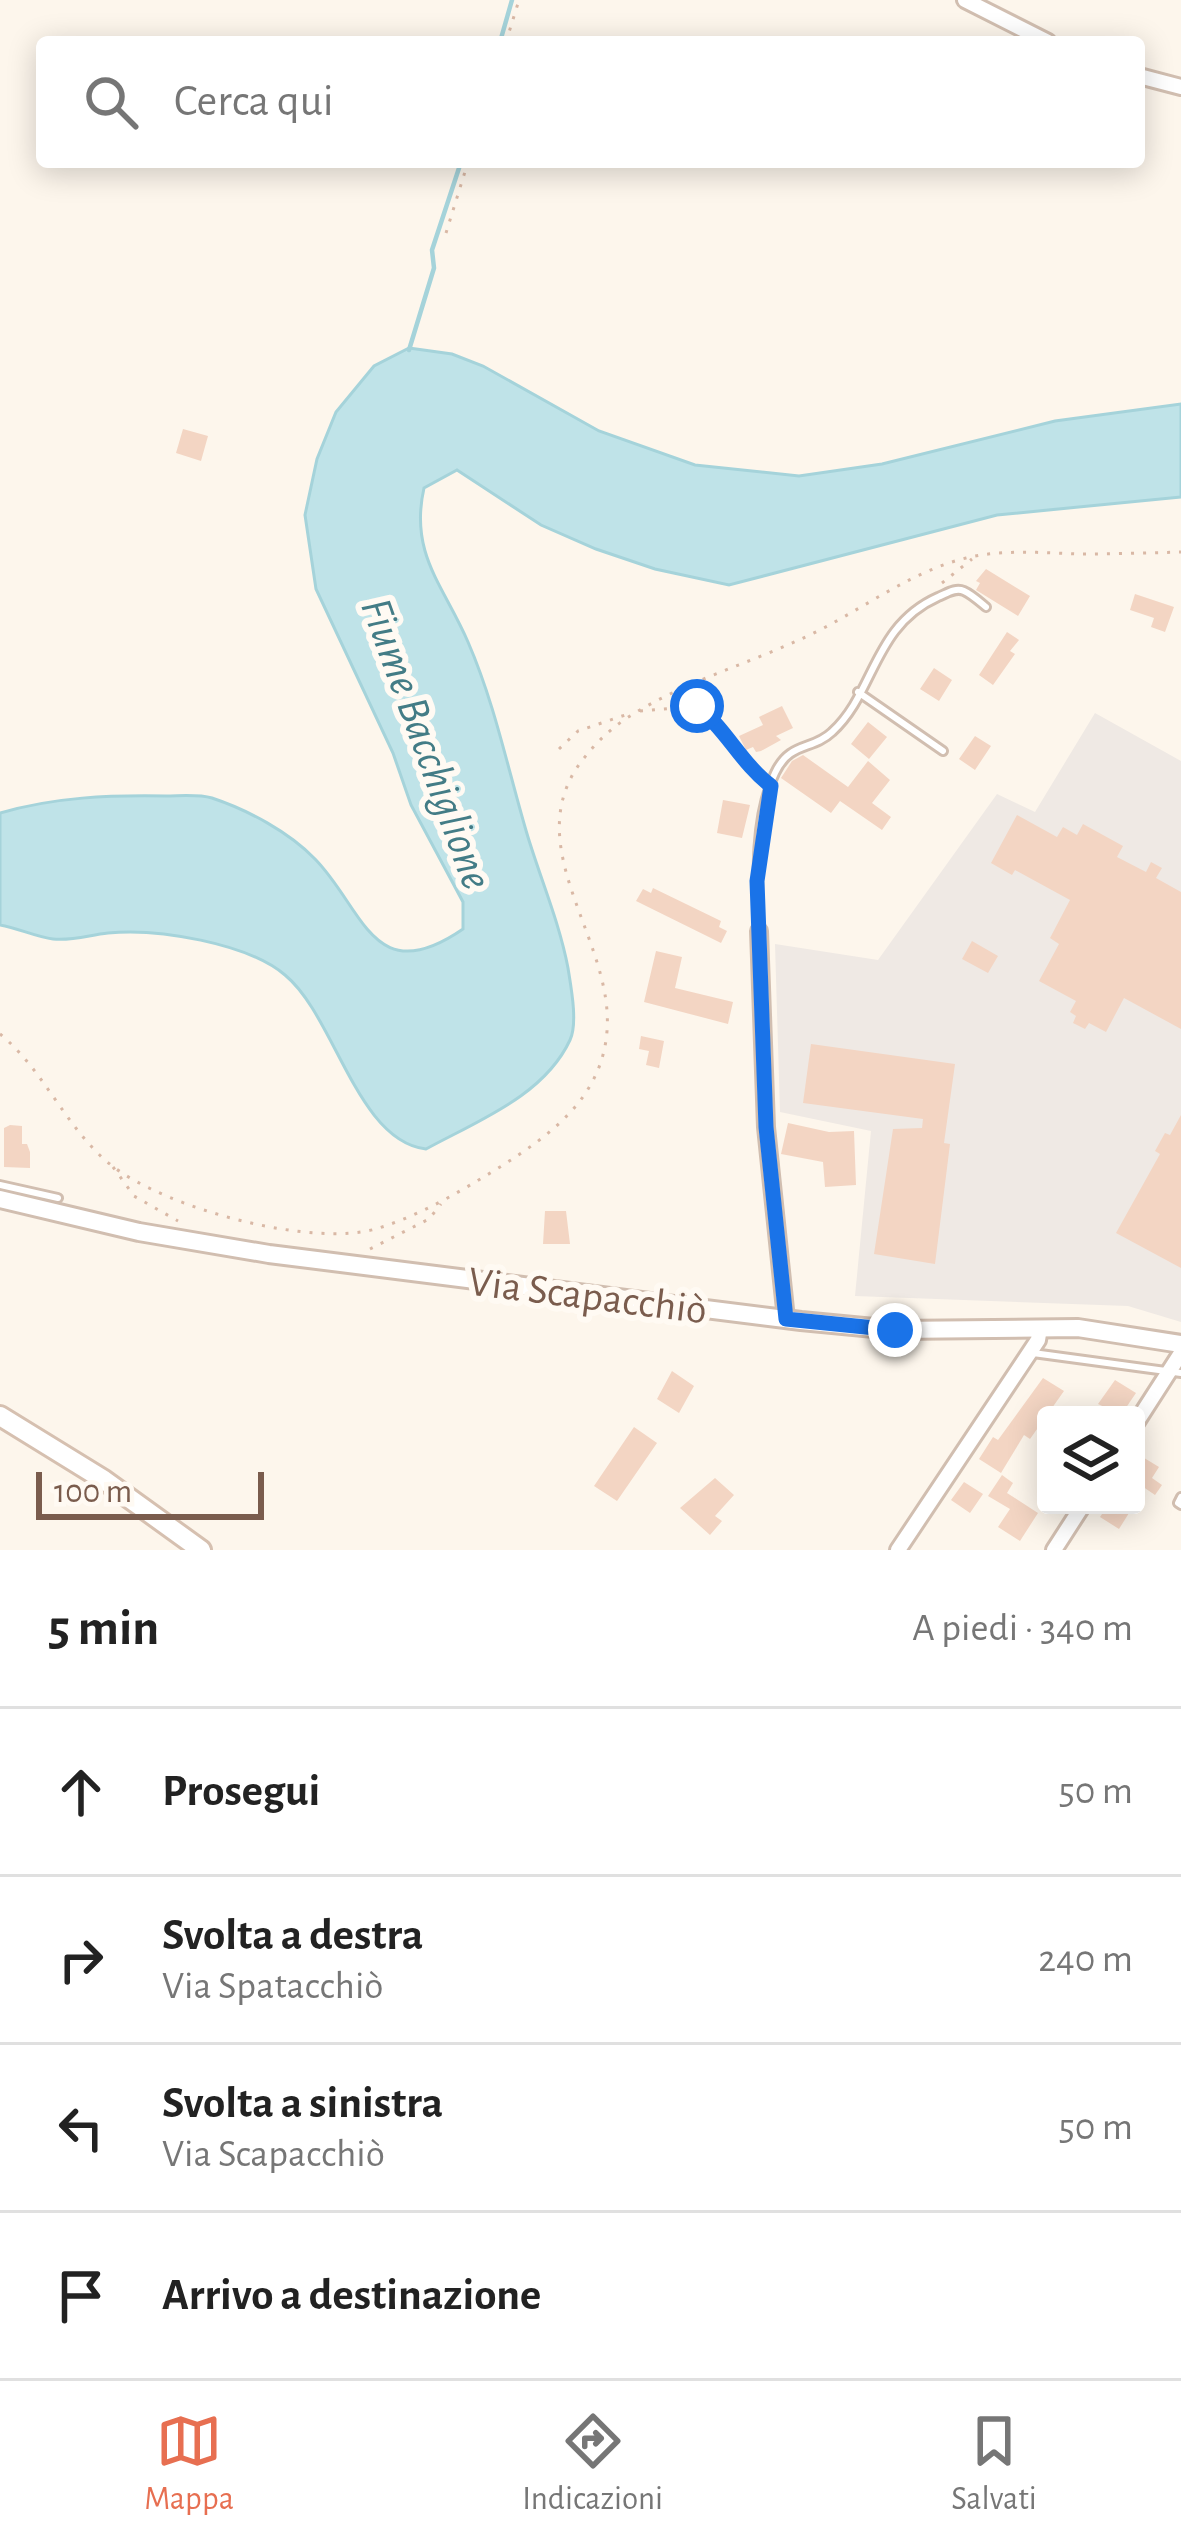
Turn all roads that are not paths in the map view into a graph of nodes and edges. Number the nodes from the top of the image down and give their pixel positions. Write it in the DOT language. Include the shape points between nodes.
graph roads {
  1 [pos="964,0"];
  2 [pos="1036,36"];
  3 [pos="1145,78"];
  4 [pos="1181,87"];
  5 [pos="986,607"];
  6 [pos="858,692"];
  7 [pos="943,751"];
  8 [pos="760,931"];
  9 [pos="0,1185"];
  10 [pos="58,1198"];
  11 [pos="0,1199"];
  12 [pos="786,1319"];
  13 [pos="1040,1328"];
  14 [pos="1181,1344"];
  15 [pos="1029,1353"];
  16 [pos="1181,1353"];
  17 [pos="1175,1372"];
  18 [pos="1145,1411"];
  19 [pos="0,1416"];
  20 [pos="1077,1514"];
  21 [pos="201,1550"];
  22 [pos="898,1550"];
  23 [pos="1054,1550"];
  1 -- 2 [label="street"];
  3 -- 4 [label="street"];
  5 -- 6 [label="lane" via="954,590 915,609"];
  6 -- 7 [label="lane"];
  6 -- 8 [label="lane" via="831,734 789,752 771,786 757,881"];
  8 -- 12 [label="street" via="766,1127"];
  9 -- 10 [label="lane"];
  11 -- 12 [label="street, Via Scapacchiò" via="214,1245"];
  12 -- 13 [label="street, Via Scapacchiò"];
  13 -- 14 [label="street, Via Scapacchiò"];
  13 -- 15 [label="street"];
  15 -- 17 [label="lane"];
  15 -- 22 [label="street"];
  16 -- 17 [label="street"];
  17 -- 18 [label="street"];
  19 -- 21 [label="main road"];
  20 -- 23 [label="street"];
}
